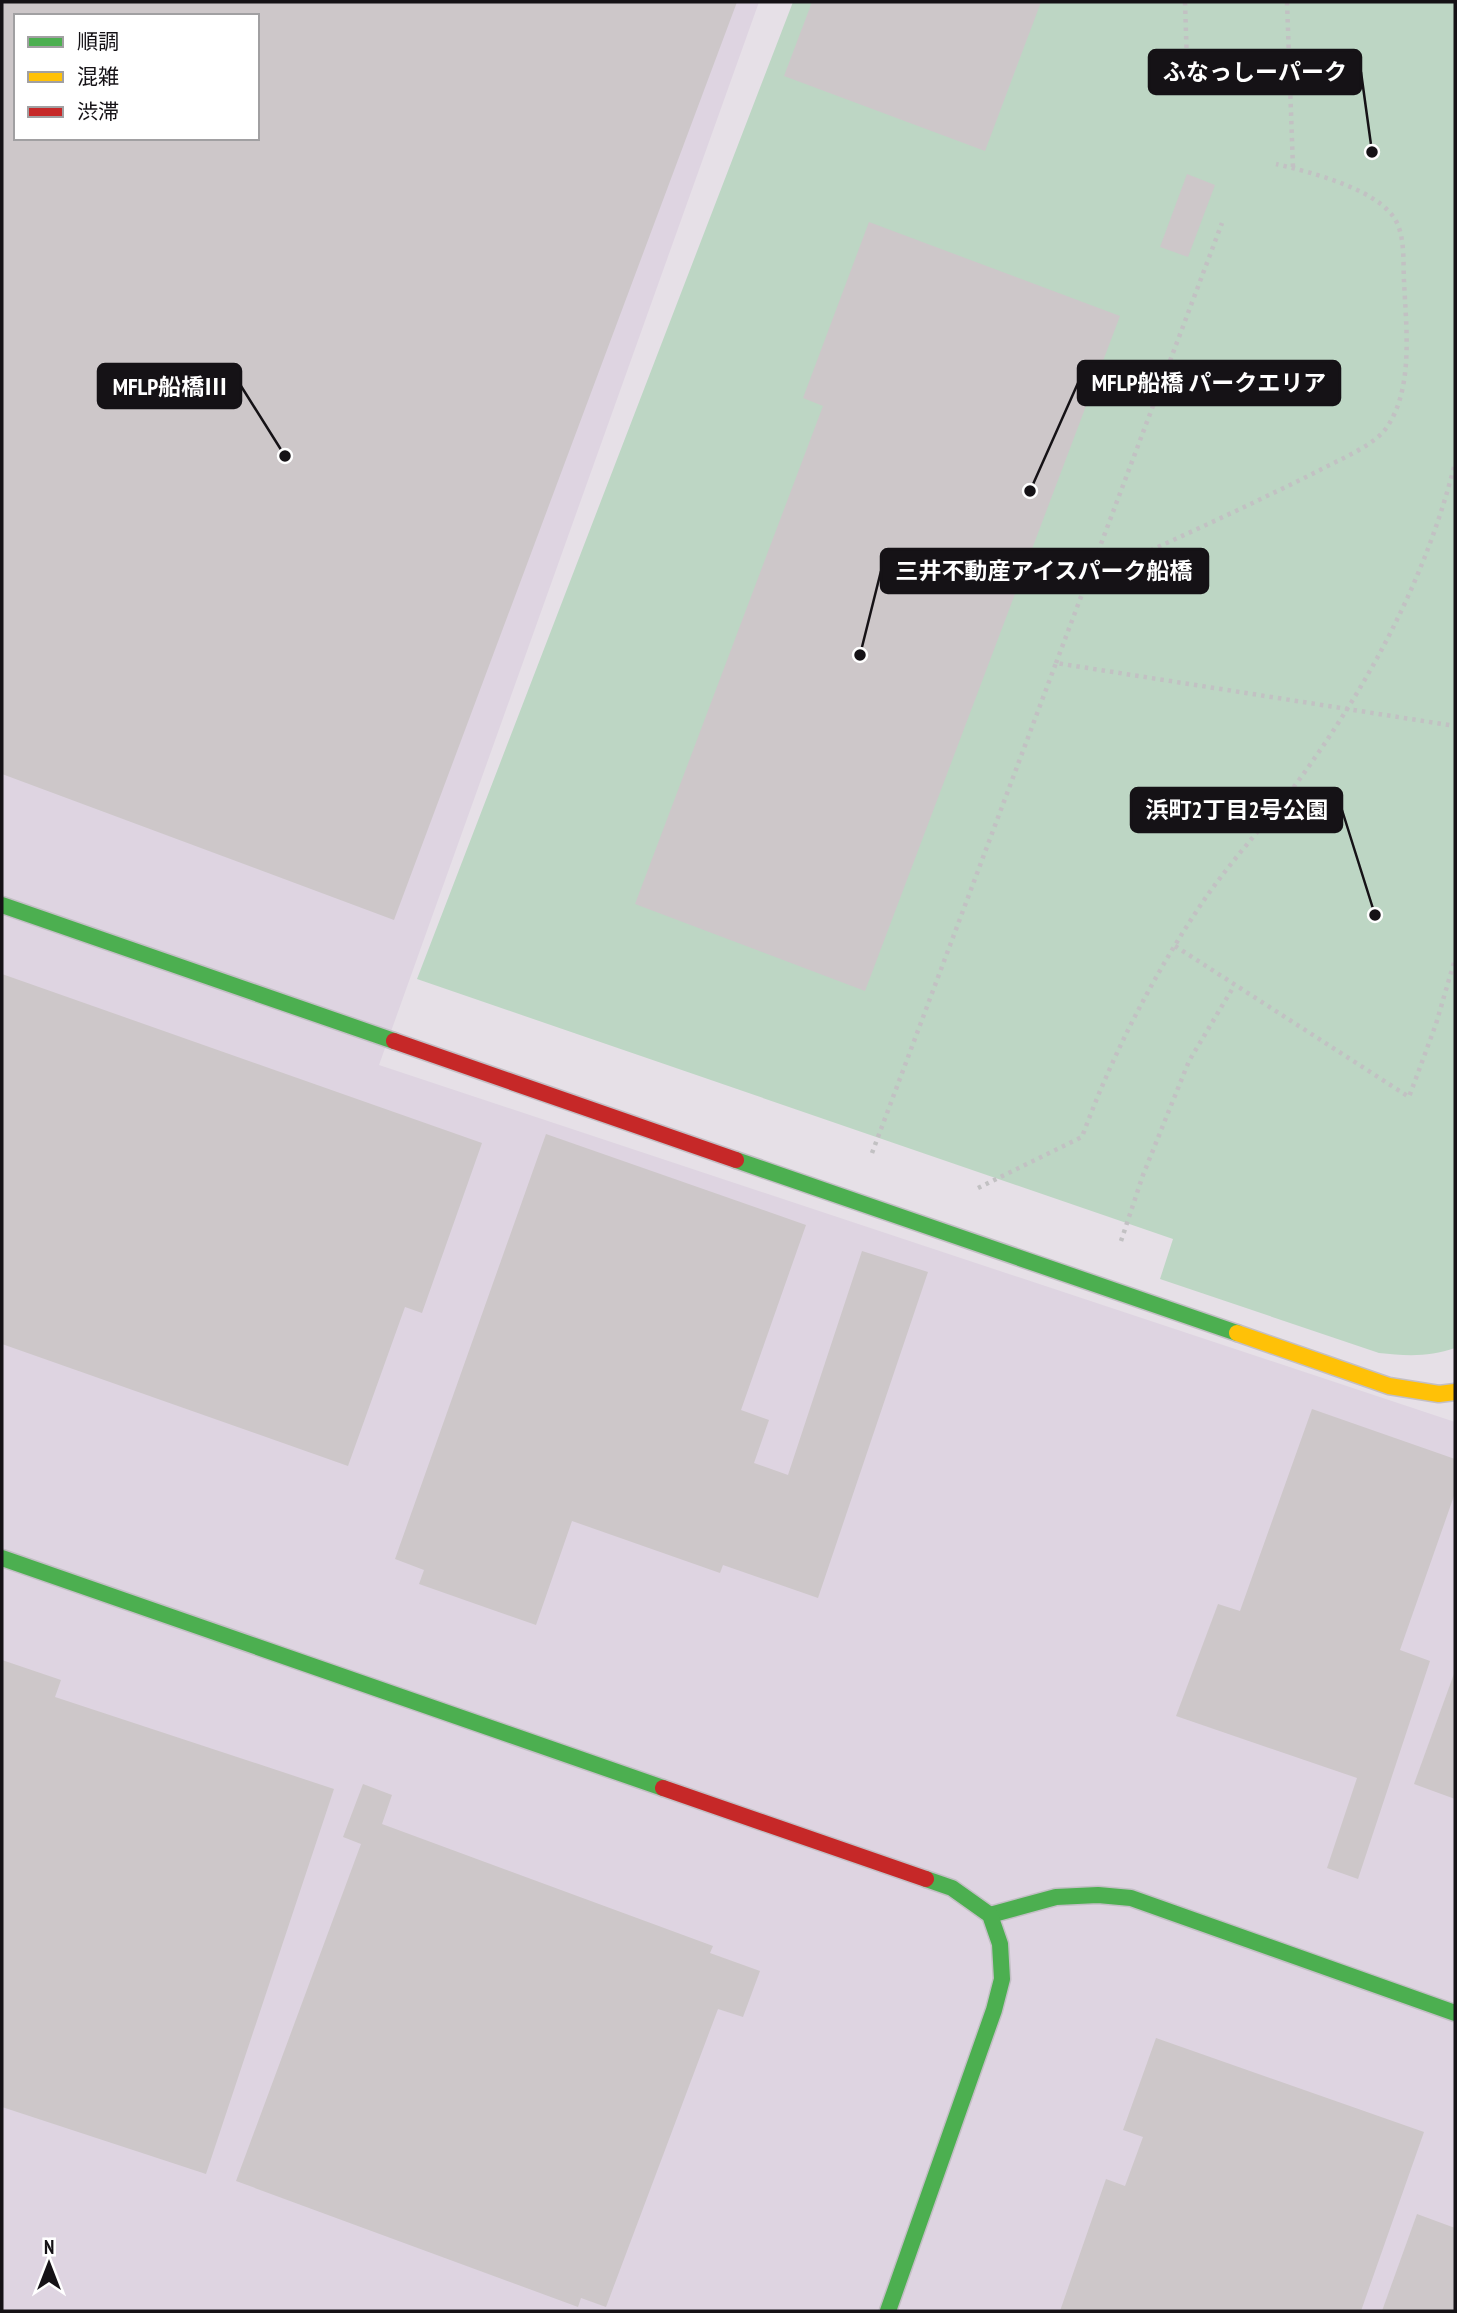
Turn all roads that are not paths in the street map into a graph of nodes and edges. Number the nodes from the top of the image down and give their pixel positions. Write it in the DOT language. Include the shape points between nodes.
graph roads {
  1 [pos="2,905"];
  2 [pos="1455,1392"];
  3 [pos="2,1558"];
  4 [pos="990,1915"];
  5 [pos="1455,2013"];
  6 [pos="888,2311"];
  1 -- 2 [label="street" via="1389,1386"];
  3 -- 4 [label="street" via="952,1888"];
  4 -- 5 [label="street" via="1056,1897 1131,1898"];
  4 -- 6 [label="street" via="1000,1944 1002,1979"];
}
